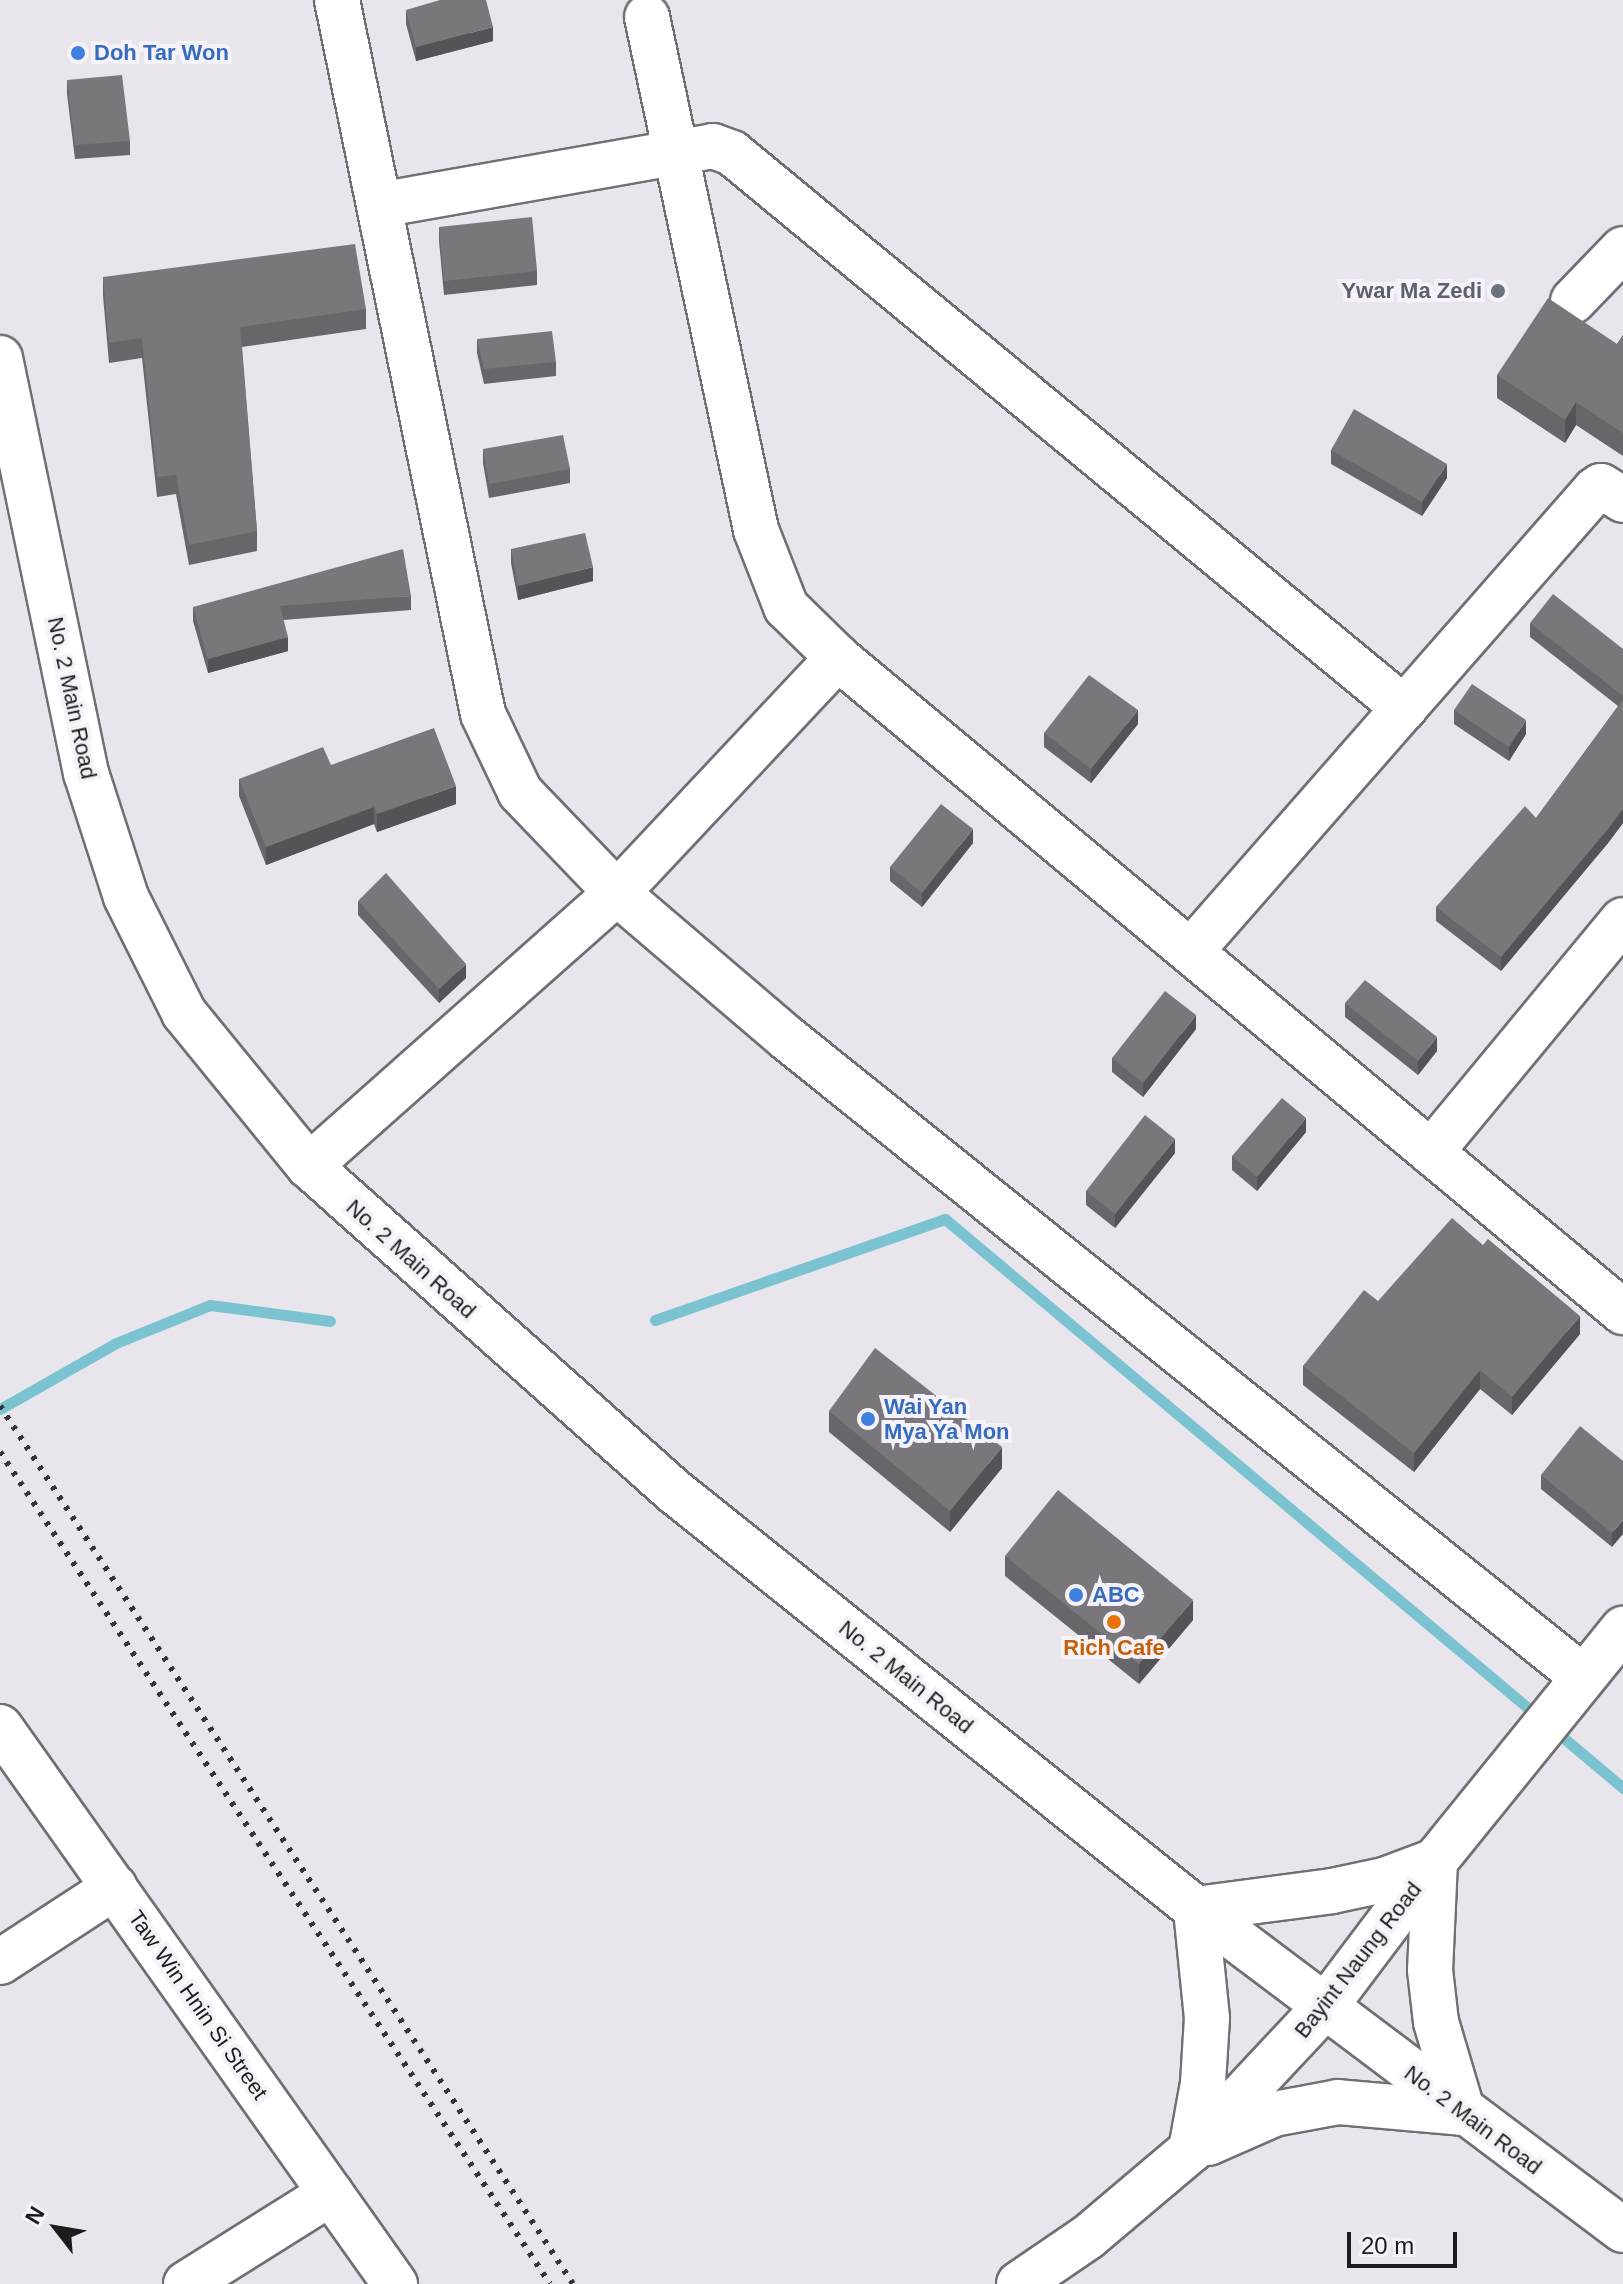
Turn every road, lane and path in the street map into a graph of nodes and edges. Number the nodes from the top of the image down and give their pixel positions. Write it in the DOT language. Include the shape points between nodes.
graph roads {
  1 [pos="337,0"];
  2 [pos="647,17"];
  3 [pos="676,153"];
  4 [pos="379,205"];
  5 [pos="1623,249"];
  6 [pos="1573,301"];
  7 [pos="0,358"];
  8 [pos="1623,500"];
  9 [pos="838,658"];
  10 [pos="1404,708"];
  11 [pos="617,893"];
  12 [pos="1623,920"];
  13 [pos="1191,951"];
  14 [pos="1431,1152"];
  15 [pos="309,1166"];
  16 [pos="1623,1312"];
  17 [pos="1623,1629"];
  18 [pos="1583,1677"];
  19 [pos="0,1727"];
  20 [pos="1435,1861"];
  21 [pos="115,1887"];
  22 [pos="1196,1909"];
  23 [pos="0,1962"];
  24 [pos="1325,2007"];
  25 [pos="1463,2113"];
  26 [pos="1191,2150"];
  27 [pos="331,2193"];
  28 [pos="1623,2230"];
  29 [pos="186,2284"];
  30 [pos="395,2284"];
  31 [pos="1019,2284"];
  1 -- 4 [label="street"];
  2 -- 3 [label="street"];
  3 -- 4 [label="street"];
  3 -- 9 [label="street" via="756,530 786,607"];
  3 -- 10 [label="street" via="713,146 732,153"];
  4 -- 11 [label="street" via="483,714 520,792"];
  5 -- 6 [label="street"];
  7 -- 15 [label="street, No. 2 Main Road" via="86,773 126,897 184,1013"];
  8 -- 10 [label="street" via="1601,486 1595,490"];
  9 -- 11 [label="street"];
  9 -- 13 [label="street"];
  10 -- 13 [label="street"];
  11 -- 15 [label="street"];
  11 -- 18 [label="street" via="788,1039"];
  12 -- 14 [label="street"];
  13 -- 14 [label="street"];
  14 -- 16 [label="street"];
  15 -- 22 [label="street, No. 2 Main Road" via="675,1492"];
  17 -- 18 [label="street, Bayint Naung Road"];
  18 -- 20 [label="street, Bayint Naung Road"];
  19 -- 21 [label="street, Taw Win Hnin Si Street"];
  20 -- 22 [label="street" via="1332,1891"];
  20 -- 24 [label="street, Bayint Naung Road"];
  20 -- 25 [label="street" via="1436,2022"];
  21 -- 23 [label="street"];
  21 -- 27 [label="street, Taw Win Hnin Si Street"];
  22 -- 24 [label="street, No. 2 Main Road"];
  22 -- 26 [label="street" via="1207,2018"];
  24 -- 25 [label="street, No. 2 Main Road"];
  24 -- 26 [label="street, Bayint Naung Road"];
  25 -- 26 [label="street" via="1338,2102 1274,2114"];
  25 -- 28 [label="street, No. 2 Main Road"];
  26 -- 31 [label="street, Bayint Naung Road" via="1088,2237"];
  27 -- 29 [label="street"];
  27 -- 30 [label="street, Taw Win Hnin Si Street"];
}
